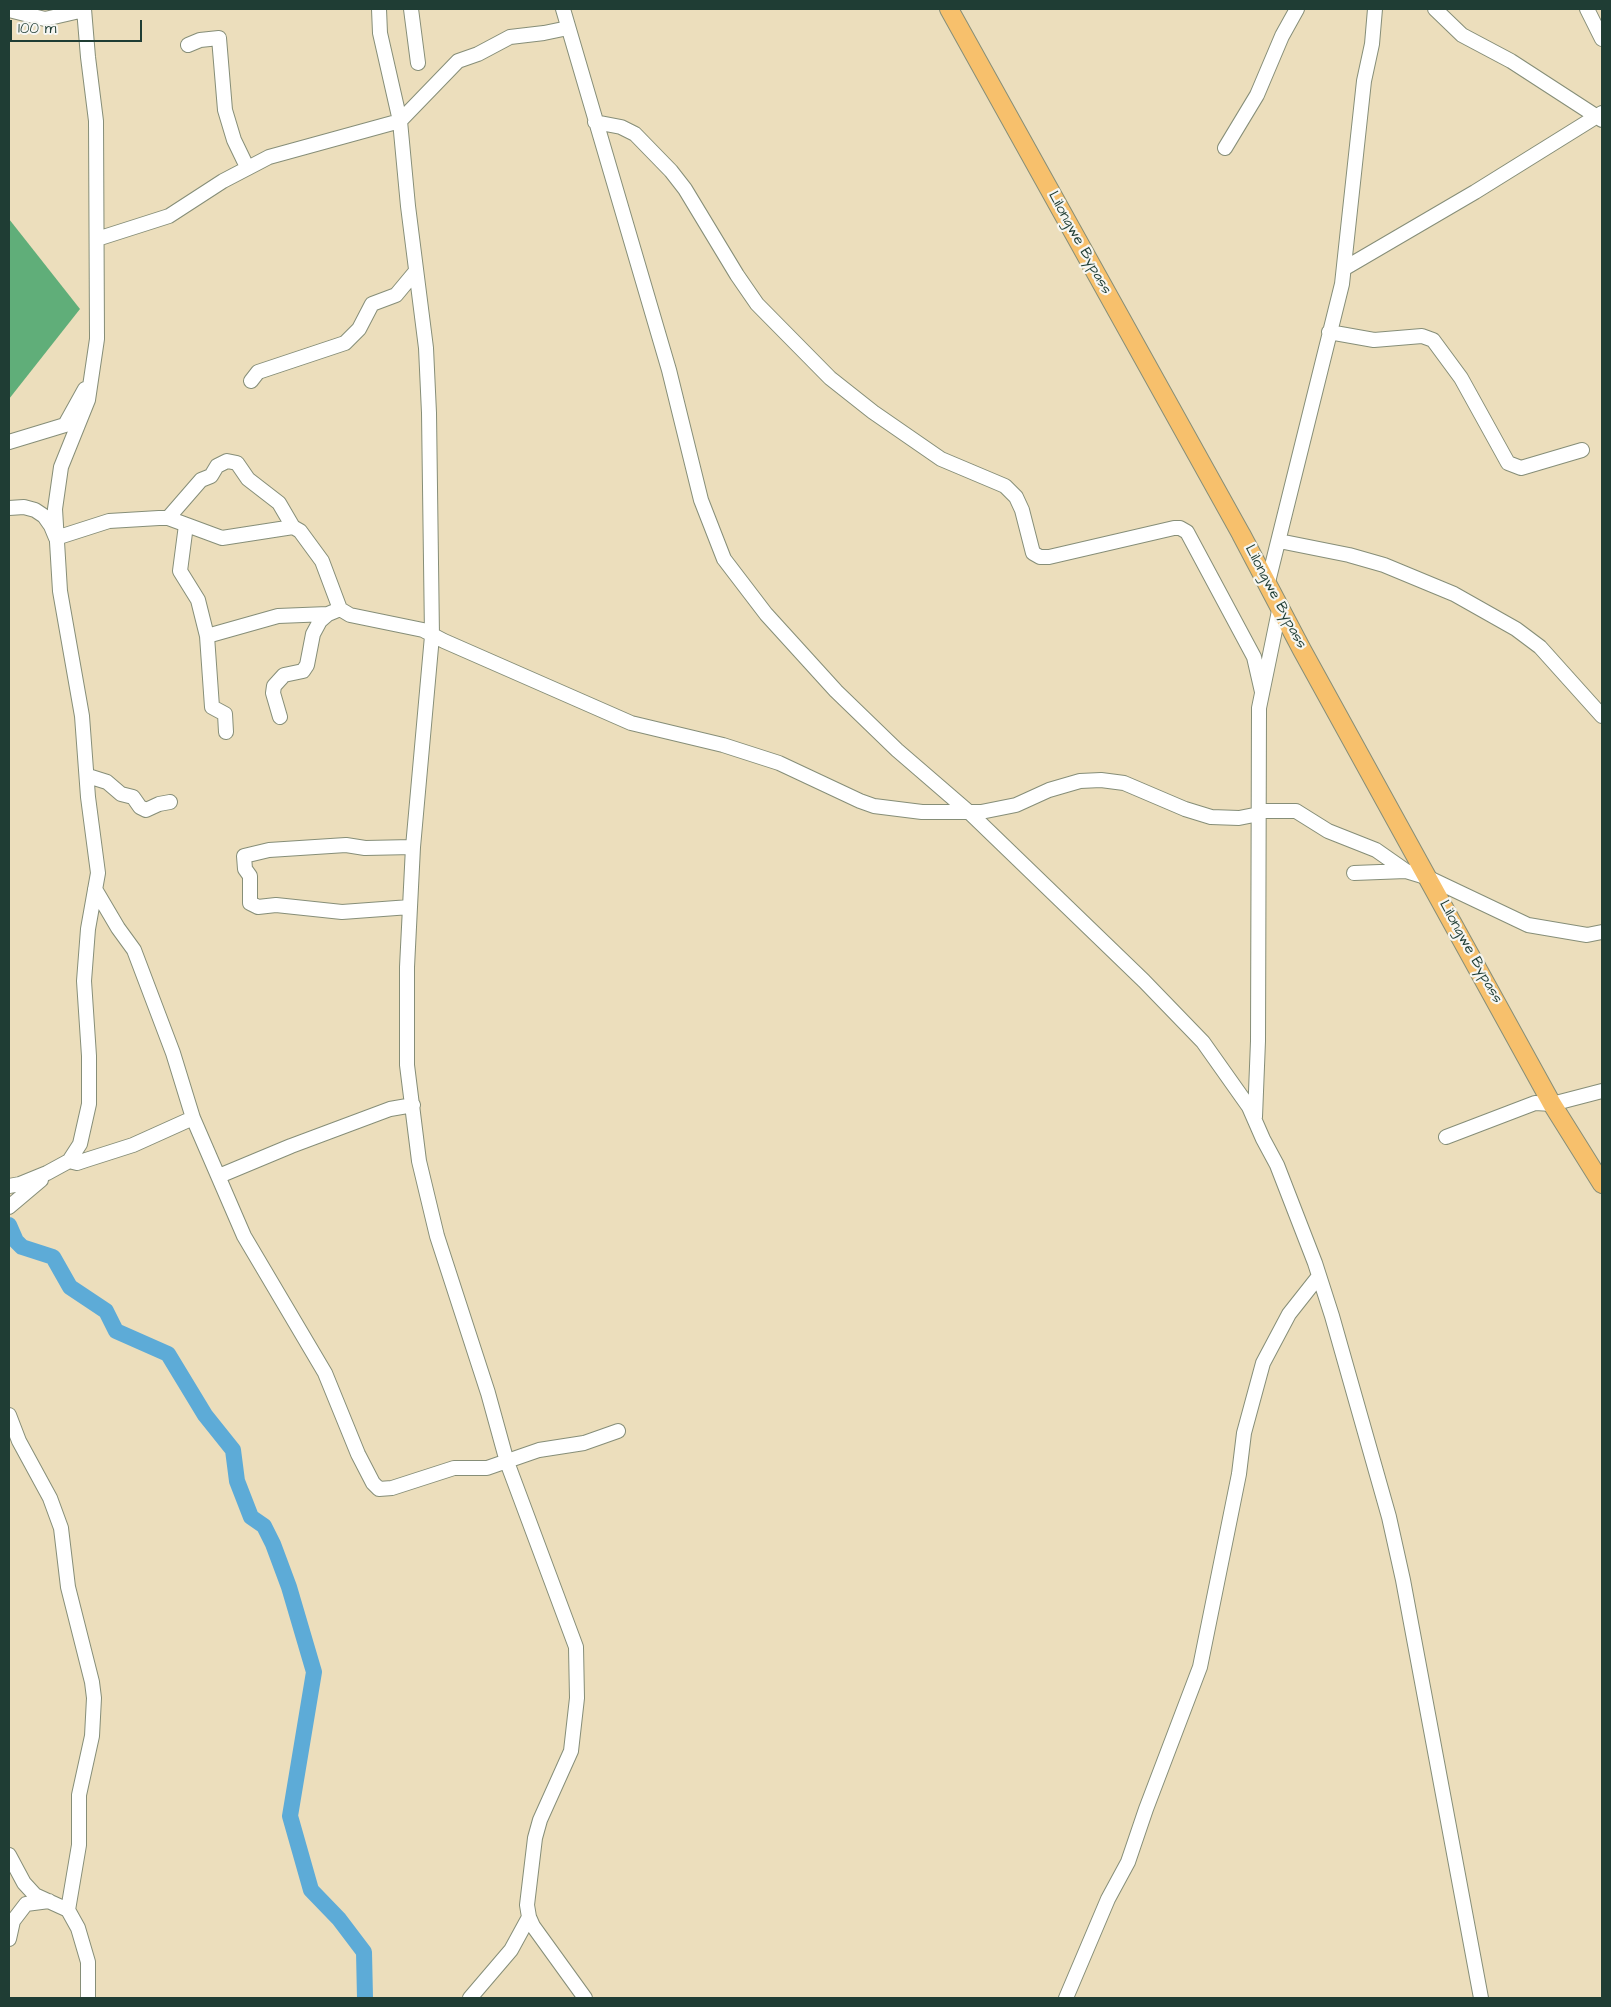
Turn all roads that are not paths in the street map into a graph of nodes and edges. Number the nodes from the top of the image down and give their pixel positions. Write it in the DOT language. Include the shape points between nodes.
graph roads {
  1 [pos="378,9"];
  2 [pos="411,9"];
  3 [pos="563,9"];
  4 [pos="949,9"];
  5 [pos="1297,9"];
  6 [pos="1374,9"];
  7 [pos="1435,9"];
  8 [pos="1587,9"];
  9 [pos="9,10"];
  10 [pos="84,10"];
  11 [pos="568,28"];
  12 [pos="1602,39"];
  13 [pos="188,45"];
  14 [pos="418,63"];
  15 [pos="1600,117"];
  16 [pos="400,121"];
  17 [pos="595,122"];
  18 [pos="1225,148"];
  19 [pos="247,167"];
  20 [pos="97,239"];
  21 [pos="1345,268"];
  22 [pos="416,271"];
  23 [pos="1330,332"];
  24 [pos="93,378"];
  25 [pos="251,381"];
  26 [pos="9,442"];
  27 [pos="1582,450"];
  28 [pos="9,508"];
  29 [pos="168,518"];
  30 [pos="186,524"];
  31 [pos="293,526"];
  32 [pos="56,538"];
  33 [pos="1279,541"];
  34 [pos="1268,582"];
  35 [pos="1280,606"];
  36 [pos="334,612"];
  37 [pos="207,636"];
  38 [pos="432,636"];
  39 [pos="1262,692"];
  40 [pos="1602,716"];
  41 [pos="280,717"];
  42 [pos="226,732"];
  43 [pos="88,776"];
  44 [pos="170,802"];
  45 [pos="970,813"];
  46 [pos="1259,813"];
  47 [pos="413,847"];
  48 [pos="1406,871"];
  49 [pos="1354,873"];
  50 [pos="1428,878"];
  51 [pos="95,889"];
  52 [pos="410,907"];
  53 [pos="1602,932"];
  54 [pos="1602,1091"];
  55 [pos="1552,1104"];
  56 [pos="413,1105"];
  57 [pos="193,1118"];
  58 [pos="1255,1118"];
  59 [pos="1446,1137"];
  60 [pos="69,1161"];
  61 [pos="47,1173"];
  62 [pos="219,1176"];
  63 [pos="1602,1184"];
  64 [pos="9,1186"];
  65 [pos="9,1207"];
  66 [pos="1319,1276"];
  67 [pos="9,1415"];
  68 [pos="618,1430"];
  69 [pos="507,1462"];
  70 [pos="9,1855"];
  71 [pos="50,1901"];
  72 [pos="68,1910"];
  73 [pos="529,1917"];
  74 [pos="9,1939"];
  75 [pos="88,1998"];
  76 [pos="470,1998"];
  77 [pos="585,1998"];
  78 [pos="1066,1998"];
  79 [pos="1480,1998"];
  1 -- 16 [label="street" via="380,33"];
  2 -- 14 [label="street"];
  3 -- 11 [label="street"];
  4 -- 34 [label="main road, Lilongwe Bypass"];
  5 -- 18 [label="street" via="1257,95"];
  6 -- 21 [label="street"];
  7 -- 15 [label="street" via="1462,35 1511,61"];
  8 -- 12 [label="street"];
  9 -- 10 [label="street" via="45,18"];
  10 -- 20 [label="street" via="96,121"];
  11 -- 16 [label="street" via="510,37 458,61"];
  11 -- 17 [label="street"];
  13 -- 19 [label="street" via="219,38 226,110 234,140"];
  15 -- 21 [label="street"];
  16 -- 19 [label="street" via="269,157"];
  16 -- 22 [label="street"];
  17 -- 39 [label="street" via="621,127 635,134 671,171 757,304 830,378 940,459 1005,486 1022,510 1032,553 1050,557 1174,528 1187,532 1254,657"];
  17 -- 45 [label="street" via="669,370 701,500 724,559 766,614 836,690 897,750"];
  19 -- 20 [label="street" via="169,216"];
  20 -- 24 [label="street" via="97,339"];
  21 -- 23 [label="street"];
  22 -- 25 [label="street" via="396,295 372,304 359,329 345,343 258,372"];
  22 -- 38 [label="street" via="426,348"];
  23 -- 27 [label="street" via="1374,340 1422,336 1433,340 1461,378 1508,463 1521,468"];
  23 -- 33 [label="street"];
  24 -- 26 [label="street" via="65,425"];
  24 -- 32 [label="street" via="83,414 59,474"];
  28 -- 32 [label="street" via="35,510 52,526"];
  29 -- 30 [label="street"];
  29 -- 31 [label="street" via="201,480 211,476 217,466 227,461 237,463 248,480 279,503"];
  29 -- 32 [label="street" via="109,521"];
  30 -- 31 [label="street" via="222,538"];
  30 -- 37 [label="street" via="180,571 198,600"];
  31 -- 36 [label="street" via="322,561"];
  32 -- 43 [label="street" via="60,591 82,716"];
  33 -- 34 [label="street"];
  33 -- 40 [label="street" via="1384,565 1454,594 1516,629 1540,647"];
  34 -- 35 [label="main road, Lilongwe Bypass"];
  35 -- 39 [label="street"];
  35 -- 50 [label="main road, Lilongwe Bypass"];
  36 -- 37 [label="street" via="278,616"];
  36 -- 38 [label="street" via="407,625"];
  36 -- 41 [label="street" via="320,621 313,634 303,671 284,675 274,686"];
  37 -- 42 [label="street" via="212,707 225,714"];
  38 -- 45 [label="street" via="630,723 723,745 779,763 860,802 914,811"];
  38 -- 47 [label="street"];
  39 -- 46 [label="street" via="1259,708"];
  43 -- 44 [label="street" via="107,782 121,794 133,797 146,810"];
  43 -- 51 [label="street" via="98,873"];
  45 -- 46 [label="street" via="1016,805 1049,790 1090,779 1124,783 1211,817 1239,818"];
  45 -- 58 [label="street" via="1203,1042"];
  46 -- 48 [label="street" via="1296,811 1328,831 1376,850"];
  46 -- 58 [label="street"];
  47 -- 52 [label="street"];
  47 -- 52 [label="street" via="346,845 269,850 244,856 245,869 250,876 250,903 258,907 285,905 342,912"];
  48 -- 49 [label="street"];
  48 -- 50 [label="street"];
  50 -- 53 [label="street" via="1528,925 1587,935"];
  50 -- 55 [label="main road, Lilongwe Bypass"];
  51 -- 57 [label="street" via="134,950 179,1070"];
  51 -- 60 [label="street" via="84,981 89,1104 80,1144"];
  52 -- 56 [label="street" via="406,1046"];
  54 -- 55 [label="street"];
  55 -- 59 [label="street" via="1535,1103"];
  55 -- 63 [label="main road, Lilongwe Bypass"];
  56 -- 62 [label="street" via="390,1108"];
  56 -- 69 [label="street" via="419,1161 433,1219"];
  57 -- 60 [label="street" via="133,1145 86,1160"];
  57 -- 62 [label="street"];
  58 -- 66 [label="street" via="1262,1139 1277,1165"];
  60 -- 61 [label="street"];
  61 -- 64 [label="street"];
  61 -- 65 [label="street"];
  62 -- 69 [label="street" via="244,1236 325,1373 366,1473 379,1489 392,1488 454,1468 487,1468"];
  66 -- 78 [label="street" via="1289,1314 1263,1363 1244,1434 1239,1474 1200,1667 1128,1862 1108,1899"];
  66 -- 79 [label="street" via="1389,1517"];
  67 -- 72 [label="street" via="61,1528 68,1587 94,1698 92,1736 78,1804 79,1844"];
  68 -- 69 [label="street" via="584,1443 539,1450"];
  69 -- 73 [label="street" via="576,1648 578,1669 570,1751 535,1838 527,1891"];
  70 -- 71 [label="street" via="24,1883 35,1895"];
  71 -- 72 [label="street"];
  71 -- 74 [label="street" via="26,1904 13,1922"];
  72 -- 75 [label="street" via="78,1928 88,1962"];
  73 -- 76 [label="street" via="511,1950"];
  73 -- 77 [label="street"];
}
